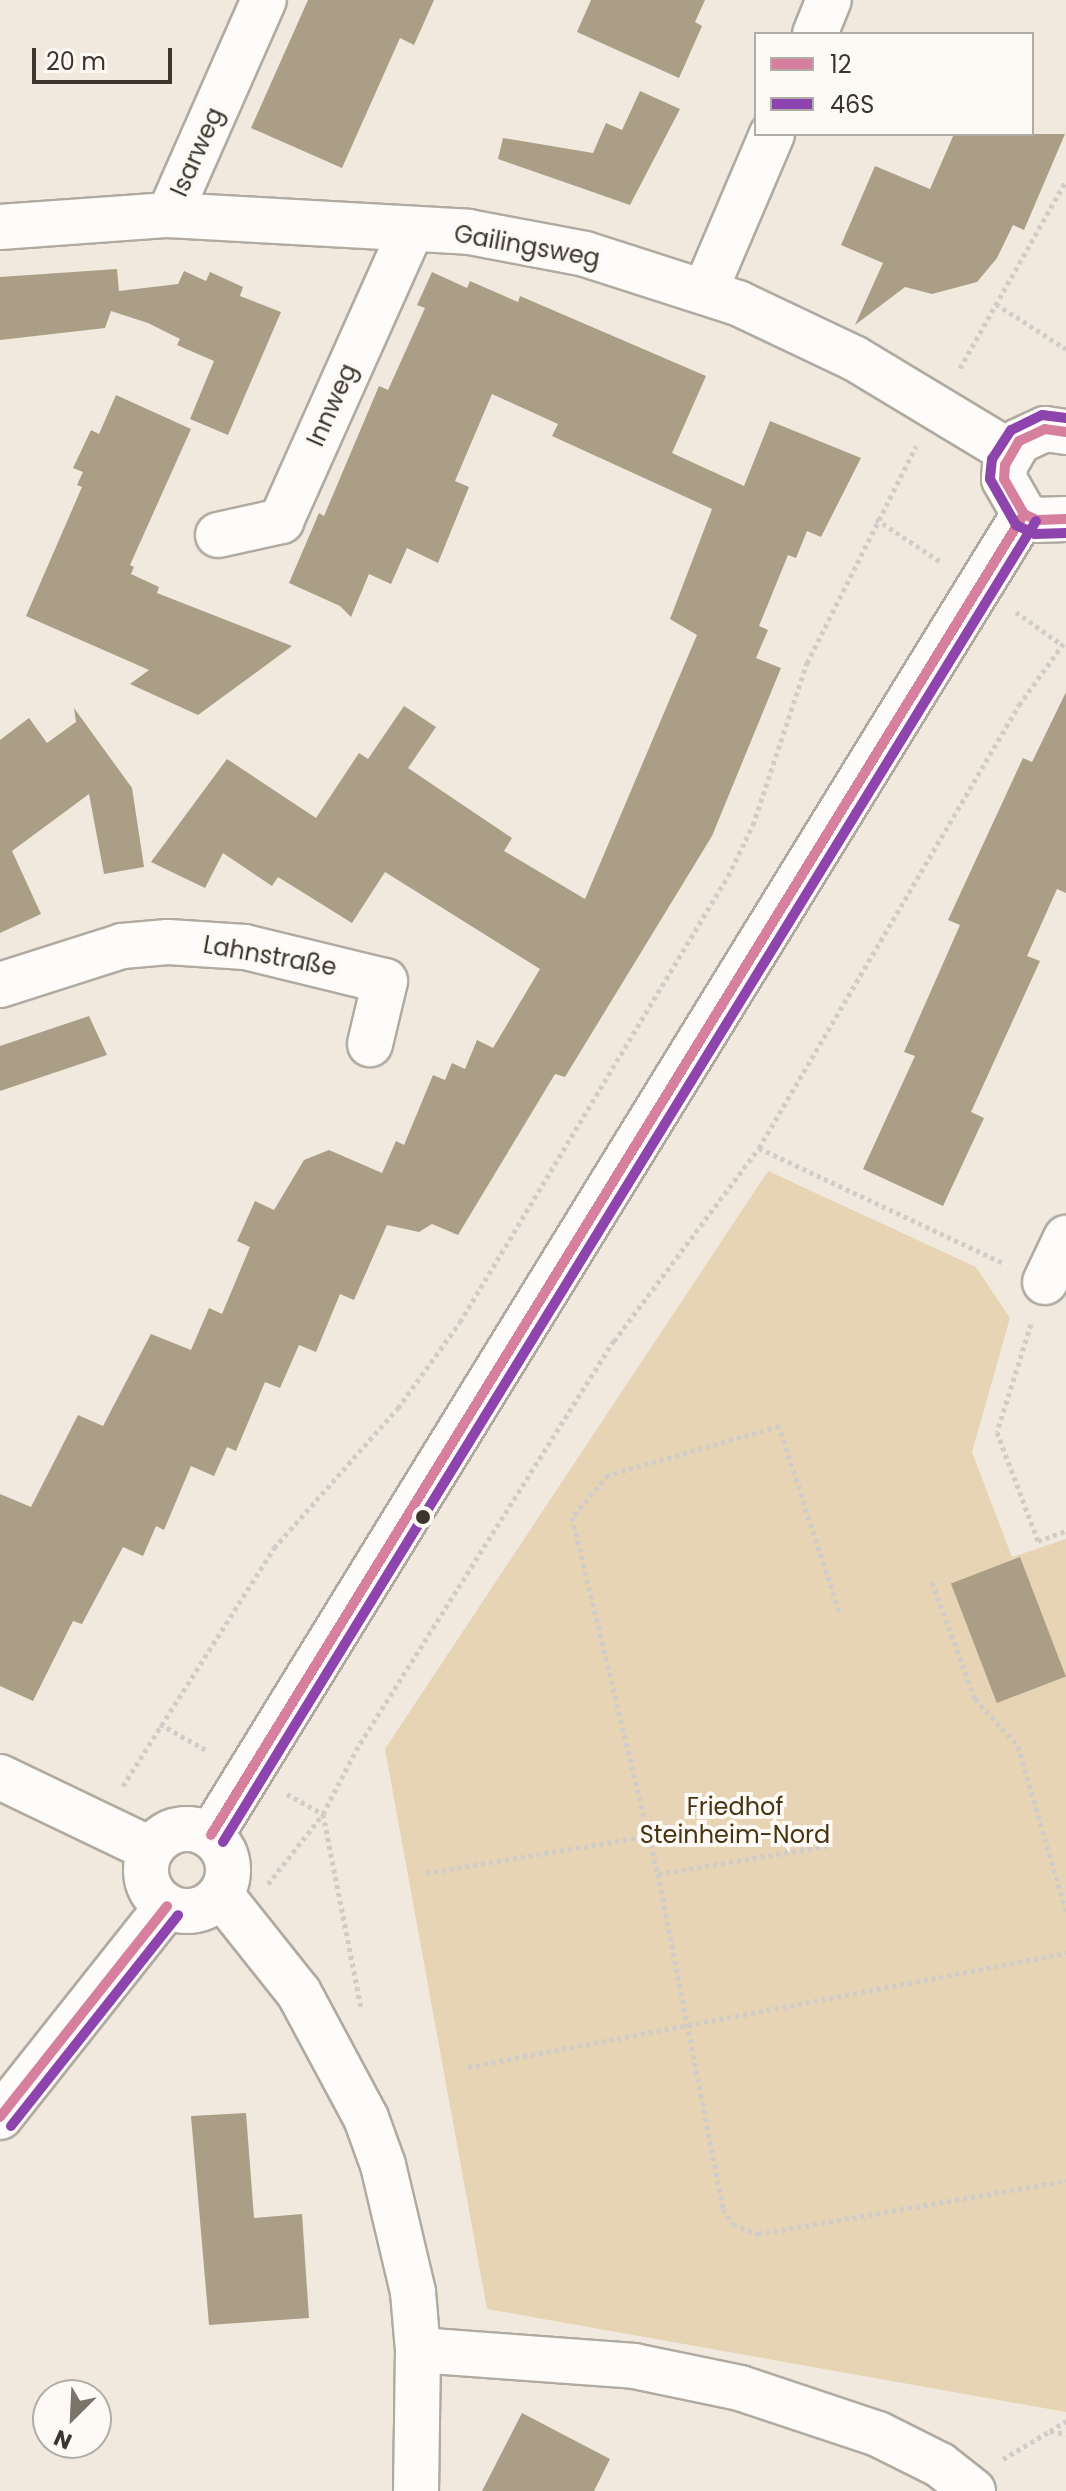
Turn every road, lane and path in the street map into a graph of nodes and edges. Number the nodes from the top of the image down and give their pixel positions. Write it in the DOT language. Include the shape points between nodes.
graph roads {
  1 [pos="264,0"];
  2 [pos="829,0"];
  3 [pos="816,32"];
  4 [pos="771,136"];
  5 [pos="1066,181"];
  6 [pos="169,215"];
  7 [pos="0,227"];
  8 [pos="410,232"];
  9 [pos="706,289"];
  10 [pos="996,304"];
  11 [pos="1066,349"];
  12 [pos="938,406"];
  13 [pos="1066,432"];
  14 [pos="1010,452"];
  15 [pos="1045,516"];
  16 [pos="218,535"];
  17 [pos="1066,640"];
  18 [pos="0,985"];
  19 [pos="370,1044"];
  20 [pos="759,1148"];
  21 [pos="1066,1238"];
  22 [pos="1045,1282"];
  23 [pos="1066,1531"];
  24 [pos="932,1582"];
  25 [pos="839,1611"];
  26 [pos="0,1777"];
  27 [pos="101,1823"];
  28 [pos="211,1835"];
  29 [pos="646,1836"];
  30 [pos="832,1845"];
  31 [pos="150,1849"];
  32 [pos="426,1873"];
  33 [pos="658,1874"];
  34 [pos="221,1895"];
  35 [pos="167,1906"];
  36 [pos="1066,1911"];
  37 [pos="1066,1953"];
  38 [pos="685,2027"];
  39 [pos="468,2067"];
  40 [pos="0,2117"];
  41 [pos="1066,2181"];
  42 [pos="418,2350"];
  43 [pos="1066,2421"];
  44 [pos="1050,2431"];
  45 [pos="1066,2434"];
  46 [pos="969,2487"];
  47 [pos="416,2491"];
  1 -- 6 [label="street, Isarweg"];
  2 -- 3 [label="street"];
  4 -- 9 [label="street"];
  5 -- 10 [label="path"];
  6 -- 7 [label="street, Gailingsweg"];
  6 -- 8 [label="street, Gailingsweg"];
  8 -- 9 [label="street, Gailingsweg" via="469,232 533,243"];
  8 -- 16 [label="street, Innweg" via="281,521"];
  9 -- 12 [label="street, Gailingsweg" via="854,358"];
  10 -- 11 [label="path"];
  10 -- 12 [label="path"];
  12 -- 14 [label="street, Gailingsweg"];
  12 -- 27 [label="path" via="807,663 753,825 728,876 460,1322 398,1408 274,1548"];
  13 -- 14 [label="street" via="1031,433"];
  14 -- 15 [label="street" via="1004,479"];
  15 -- 28 [label="street"];
  17 -- 20 [label="path" via="1019,705"];
  18 -- 19 [label="street, Lahnstraße" via="122,946 168,942 245,947 385,981"];
  20 -- 22 [label="path"];
  20 -- 34 [label="path" via="614,1341 517,1488 356,1750 323,1814 274,1883"];
  21 -- 22 [label="street"];
  22 -- 23 [label="path" via="997,1432 1038,1541"];
  24 -- 36 [label="path" via="975,1699 1018,1746"];
  25 -- 29 [label="path" via="779,1426 608,1475 572,1517"];
  26 -- 27 [label="street"];
  27 -- 31 [label="street"];
  28 -- 31 [label="street" via="174,1829"];
  28 -- 34 [label="street" via="226,1855 228,1876"];
  29 -- 32 [label="path"];
  29 -- 33 [label="path"];
  30 -- 33 [label="path"];
  31 -- 35 [label="street" via="146,1880"];
  33 -- 38 [label="path"];
  34 -- 35 [label="street" via="188,1912"];
  34 -- 42 [label="street" via="299,1993 366,2118 398,2224 413,2292"];
  35 -- 40 [label="street"];
  37 -- 38 [label="path"];
  38 -- 39 [label="path"];
  38 -- 41 [label="path" via="723,2209 744,2230 758,2234"];
  42 -- 46 [label="street" via="634,2366 740,2388 878,2434"];
  42 -- 47 [label="street"];
  43 -- 44 [label="path"];
  44 -- 45 [label="path"];
  44 -- 46 [label="path"];
}
